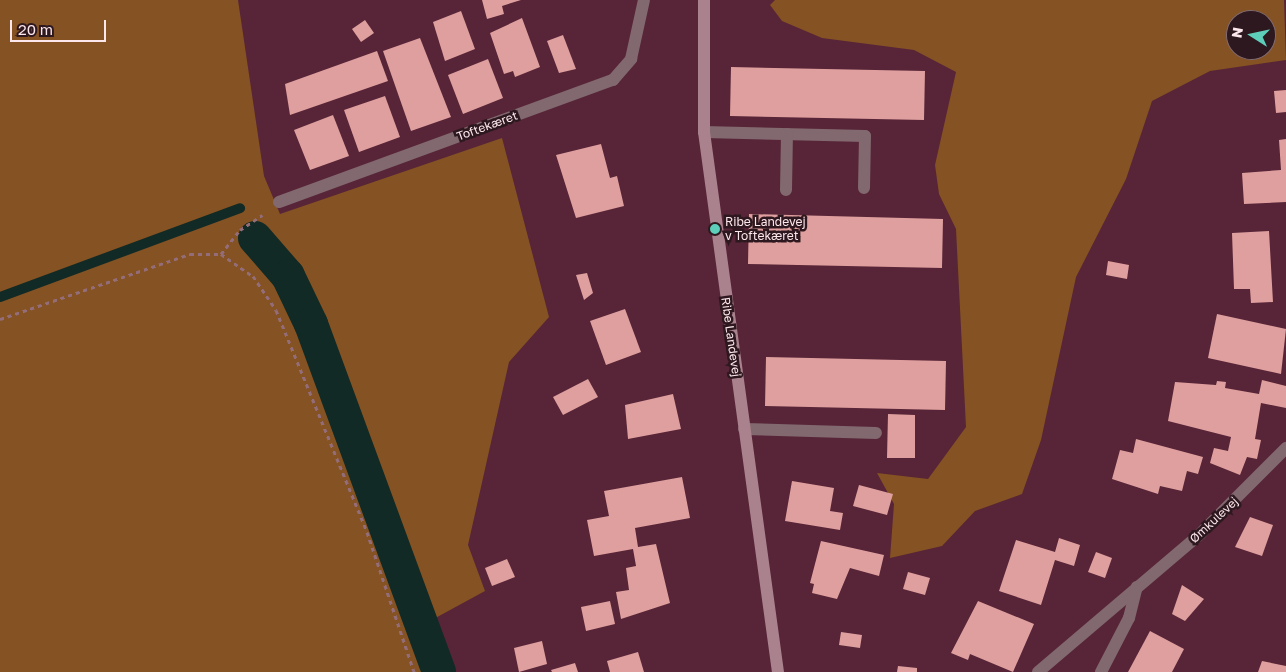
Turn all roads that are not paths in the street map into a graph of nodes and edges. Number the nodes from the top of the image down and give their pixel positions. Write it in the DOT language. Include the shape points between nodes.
graph roads {
  1 [pos="644,0"];
  2 [pos="704,0"];
  3 [pos="704,132"];
  4 [pos="788,134"];
  5 [pos="864,188"];
  6 [pos="786,190"];
  7 [pos="279,202"];
  8 [pos="744,429"];
  9 [pos="876,433"];
  10 [pos="1286,448"];
  11 [pos="1137,587"];
  12 [pos="778,672"];
  13 [pos="1038,672"];
  14 [pos="1102,672"];
  1 -- 7 [label="street, Toftekæret" via="631,59 613,80"];
  2 -- 3 [label="main road, Ribe Landevej"];
  3 -- 4 [label="street"];
  3 -- 8 [label="main road, Ribe Landevej"];
  4 -- 5 [label="street" via="865,136"];
  4 -- 6 [label="street"];
  8 -- 9 [label="street"];
  8 -- 12 [label="main road, Ribe Landevej"];
  10 -- 11 [label="street, Ømkulevej" via="1200,534"];
  11 -- 13 [label="street, Ømkulevej"];
  11 -- 14 [label="street" via="1129,618"];
}
